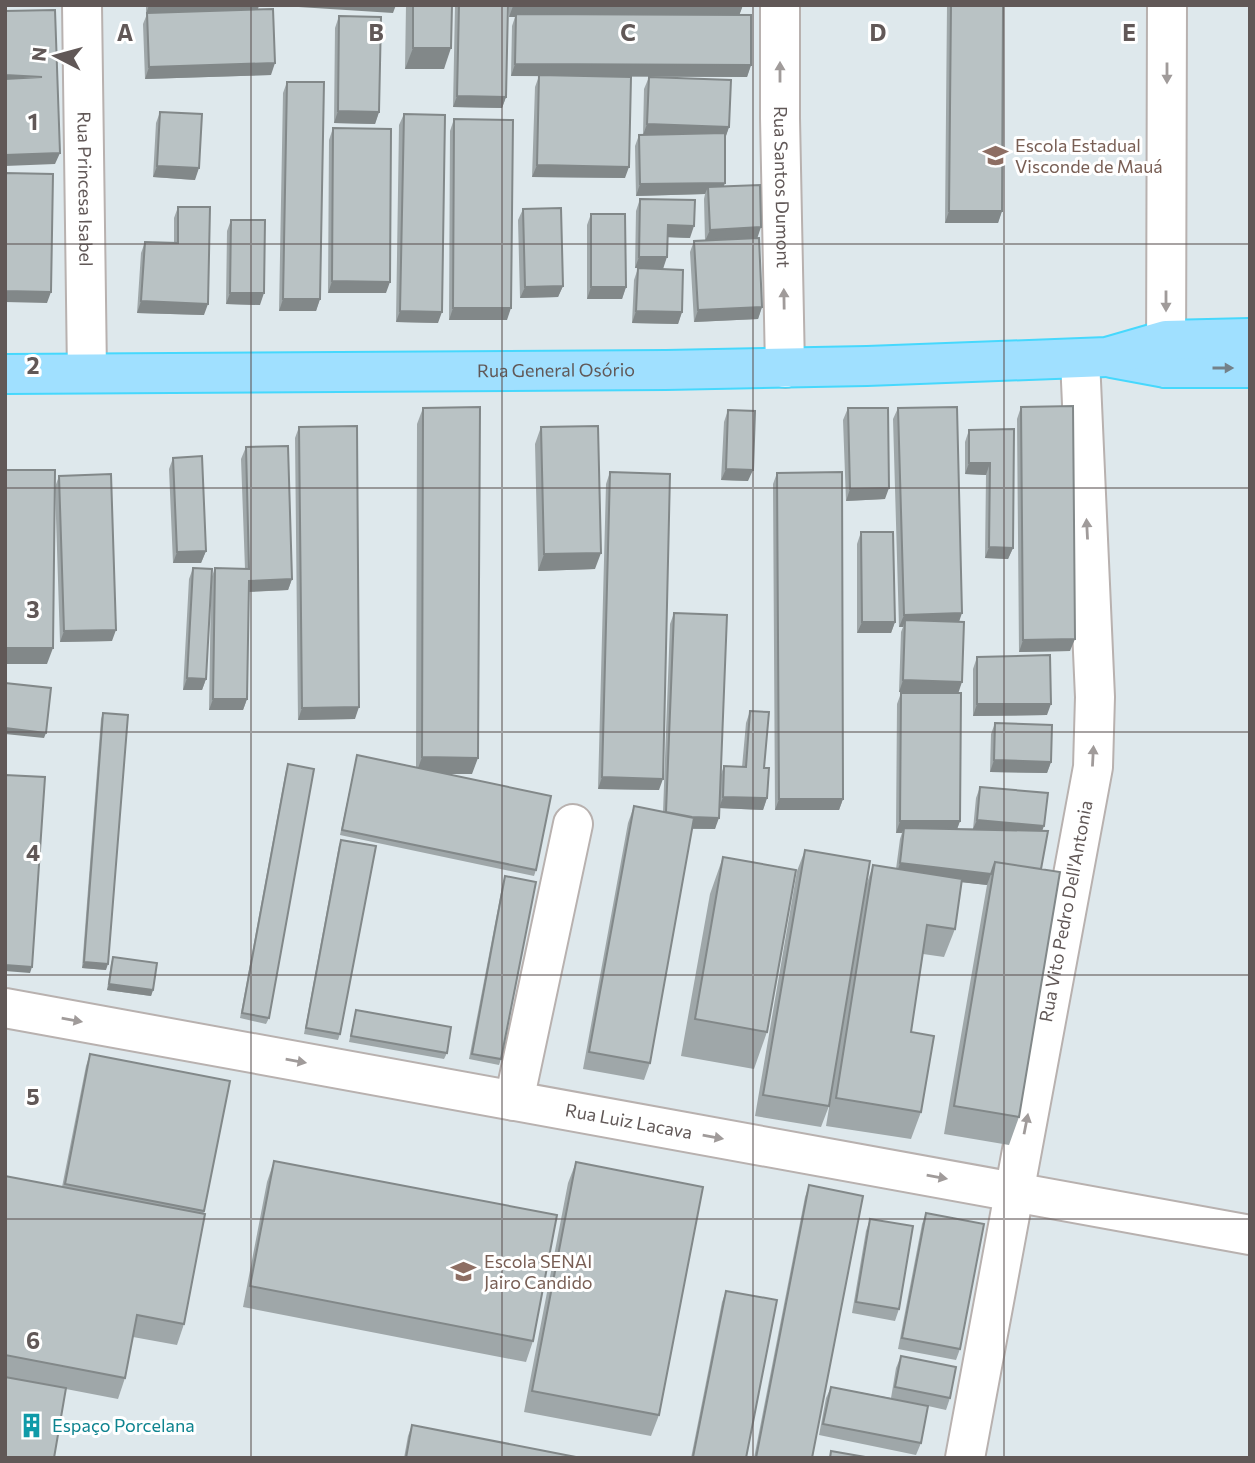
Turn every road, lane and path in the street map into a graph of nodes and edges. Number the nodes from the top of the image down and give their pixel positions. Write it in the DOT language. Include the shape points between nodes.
graph roads {
  1 [pos="82,5"];
  2 [pos="780,5"];
  3 [pos="1167,5"];
  4 [pos="1250,338"];
  5 [pos="1166,354"];
  6 [pos="1093,358"];
  7 [pos="785,368"];
  8 [pos="1250,368"];
  9 [pos="87,373"];
  10 [pos="5,374"];
  11 [pos="573,824"];
  12 [pos="5,1008"];
  13 [pos="514,1101"];
  14 [pos="1013,1191"];
  15 [pos="1250,1235"];
  16 [pos="965,1458"];
  1 -- 9 [label="street, Rua Princesa Isabel"];
  7 -- 2 [label="street, Rua Santos Dumont, one-way"];
  3 -- 5 [label="street, one-way"];
  4 -- 5 [label="main road, Rua General Osório"];
  5 -- 6 [label="main road, Rua General Osório"];
  5 -- 8 [label="main road, Rua General Osório, one-way"];
  6 -- 7 [label="main road, Rua General Osório"];
  14 -- 6 [label="street, Rua Vito Pedro Dell'Antonia, one-way" via="1093,767"];
  7 -- 9 [label="main road, Rua General Osório"];
  9 -- 10 [label="main road, Rua General Osório"];
  11 -- 13 [label="street"];
  12 -- 13 [label="street, Rua Luiz Lacava, one-way"];
  13 -- 14 [label="street, Rua Luiz Lacava, one-way"];
  14 -- 15 [label="street, Rua Luiz Lacava"];
  14 -- 16 [label="street, Rua Vito Pedro Dell'Antonia"];
}
